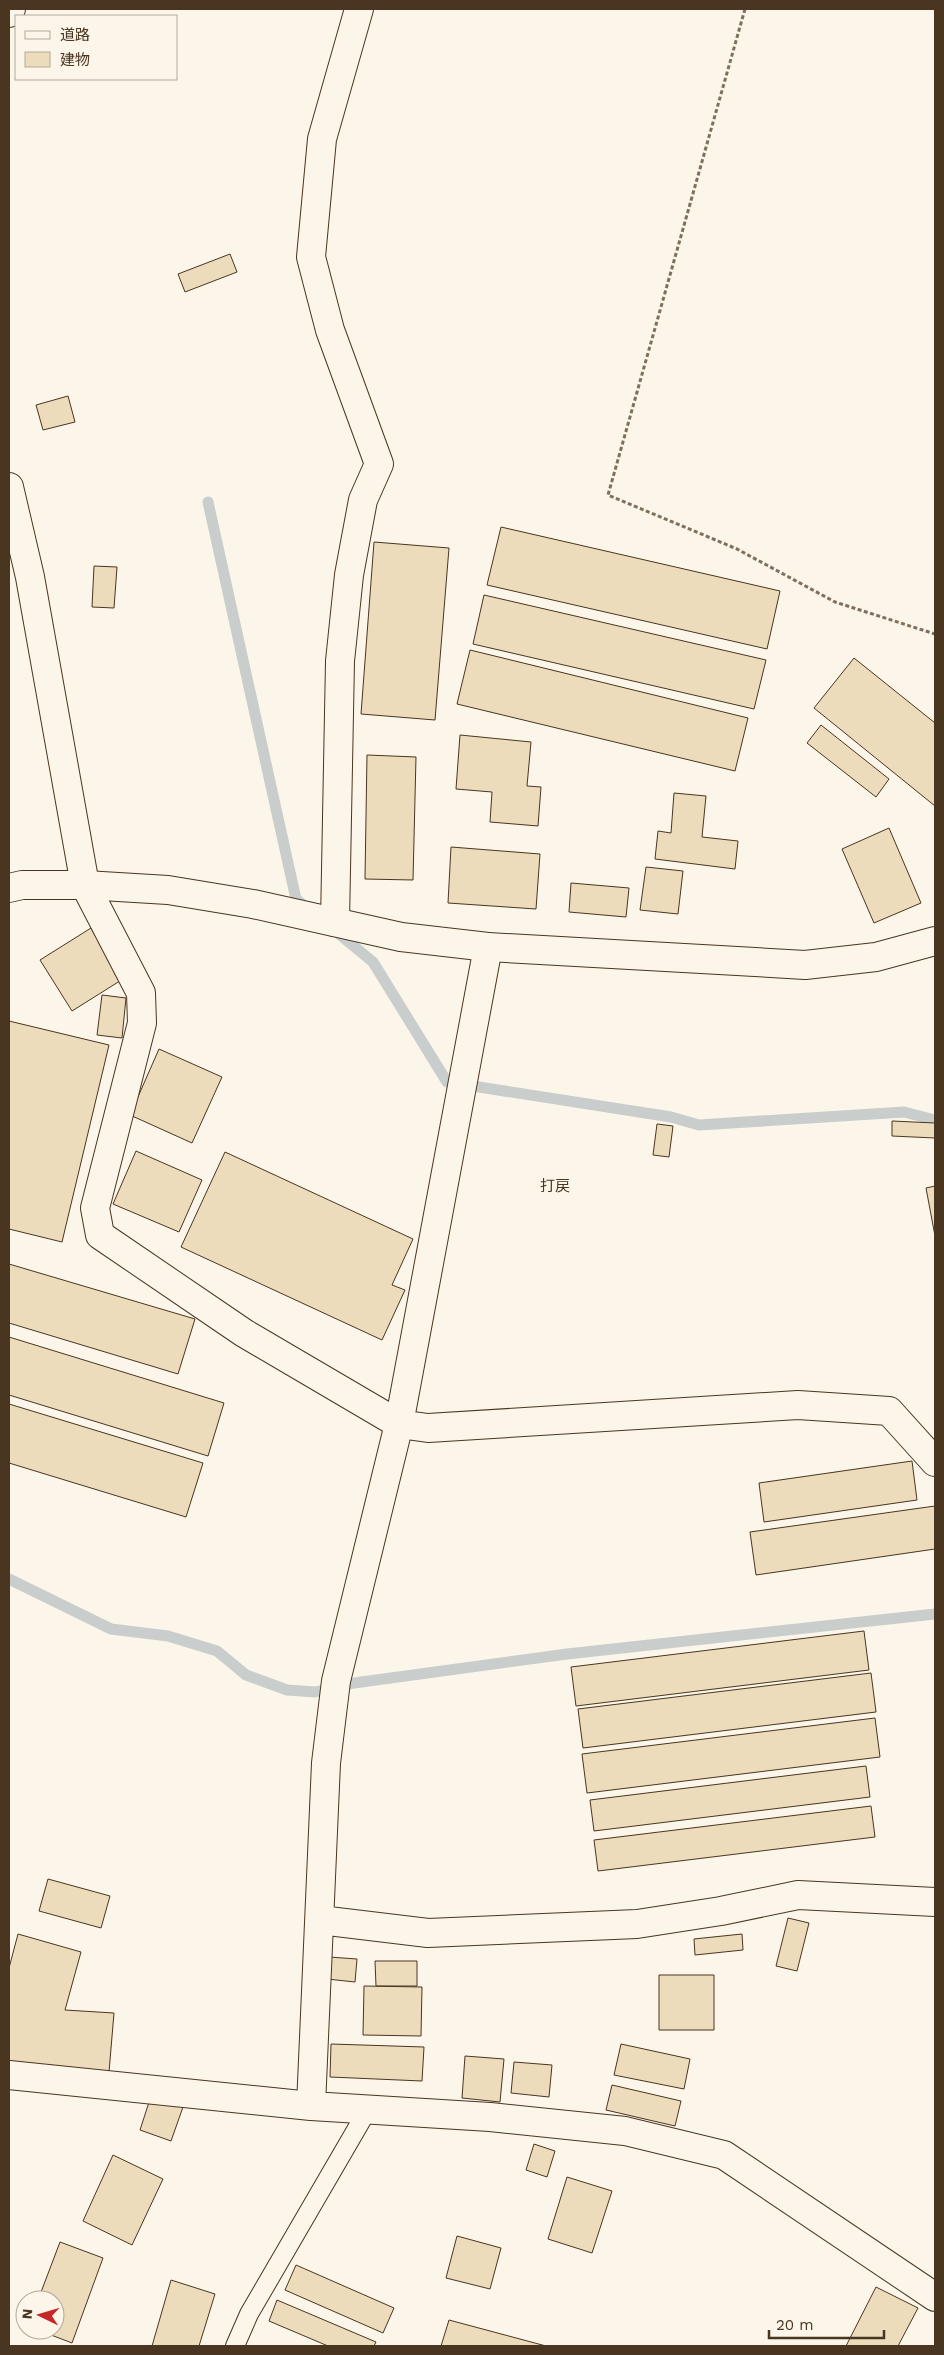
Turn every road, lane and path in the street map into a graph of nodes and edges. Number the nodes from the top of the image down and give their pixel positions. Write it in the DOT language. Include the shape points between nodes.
graph roads {
  1 [pos="11,9"];
  2 [pos="359,9"];
  3 [pos="744,9"];
  4 [pos="9,13"];
  5 [pos="9,487"];
  6 [pos="935,634"];
  7 [pos="84,885"];
  8 [pos="9,888"];
  9 [pos="335,922"];
  10 [pos="935,941"];
  11 [pos="488,947"];
  12 [pos="399,1424"];
  13 [pos="935,1462"];
  14 [pos="935,1902"];
  15 [pos="320,1920"];
  16 [pos="9,2075"];
  17 [pos="311,2106"];
  18 [pos="367,2111"];
  19 [pos="935,2297"];
  20 [pos="235,2346"];
  1 -- 4 [label="street"];
  2 -- 9 [label="street" via="322,139 311,256 330,330 379,464 363,500 349,574 340,660"];
  3 -- 6 [label="path" via="608,495 737,549 834,602"];
  5 -- 7 [label="street" via="30,577"];
  7 -- 8 [label="street"];
  7 -- 9 [label="street" via="168,890"];
  7 -- 12 [label="street" via="141,993 142,1023 95,1208 100,1235 244,1333"];
  9 -- 11 [label="street" via="401,937"];
  10 -- 11 [label="street" via="876,957 805,965"];
  11 -- 12 [label="street"];
  12 -- 13 [label="street" via="428,1428 798,1405 889,1411"];
  12 -- 15 [label="street" via="336,1681 326,1763"];
  14 -- 15 [label="street" via="798,1895 637,1924 428,1933"];
  15 -- 17 [label="street"];
  16 -- 17 [label="street"];
  17 -- 18 [label="street"];
  18 -- 19 [label="street" via="490,2118 625,2131 724,2155"];
  18 -- 20 [label="lane" via="249,2314"];
}
